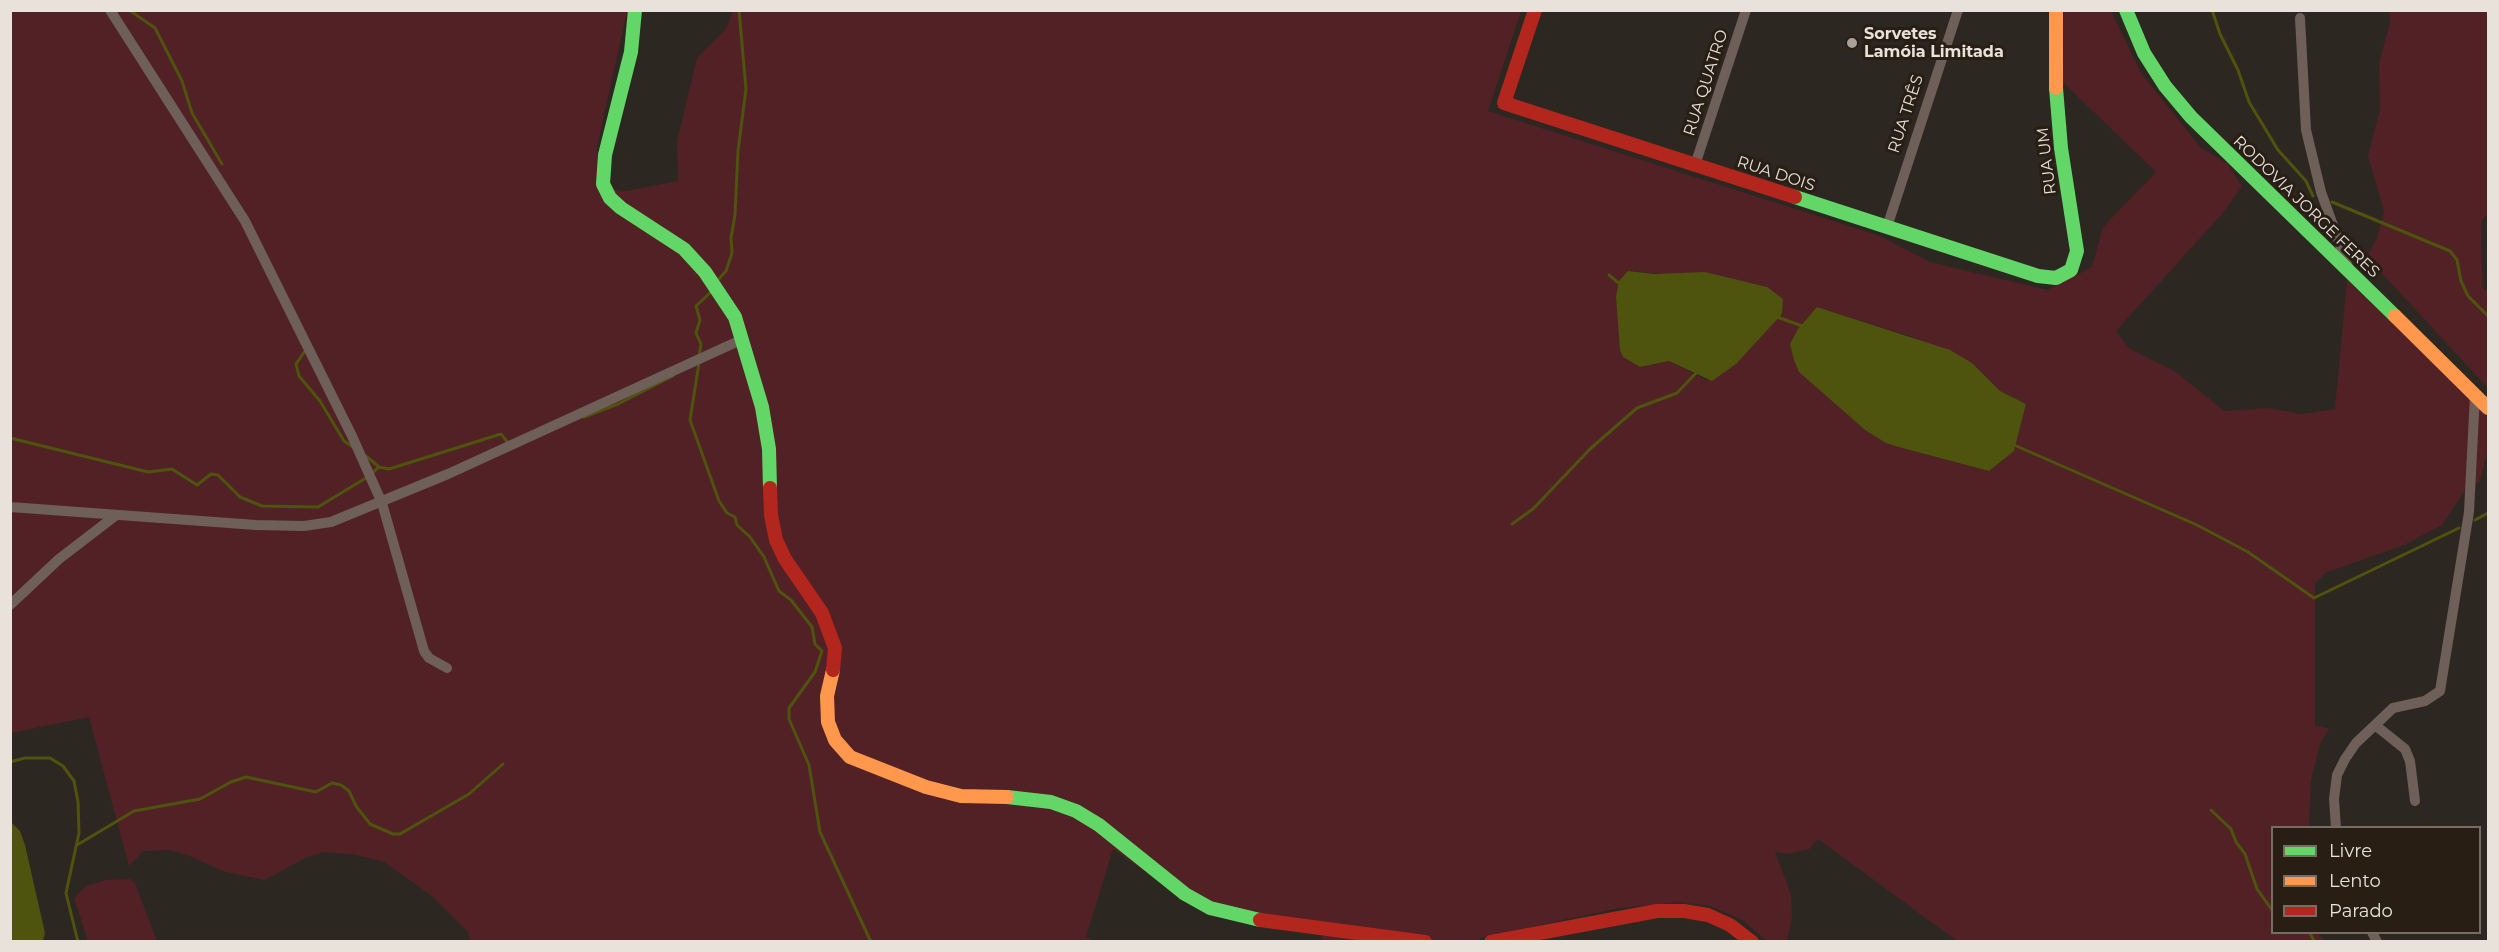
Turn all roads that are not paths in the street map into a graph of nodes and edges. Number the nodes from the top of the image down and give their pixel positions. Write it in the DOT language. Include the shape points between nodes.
graph roads {
  1 [pos="110,10"];
  2 [pos="635,10"];
  3 [pos="1535,10"];
  4 [pos="1746,10"];
  5 [pos="1958,10"];
  6 [pos="2055,10"];
  7 [pos="2126,10"];
  8 [pos="2300,18"];
  9 [pos="1695,165"];
  10 [pos="1887,227"];
  11 [pos="2350,273"];
  12 [pos="2038,276"];
  13 [pos="743,339"];
  14 [pos="2475,395"];
  15 [pos="2488,408"];
  16 [pos="382,503"];
  17 [pos="10,507"];
  18 [pos="115,516"];
  19 [pos="10,605"];
  20 [pos="447,668"];
  21 [pos="2375,725"];
  22 [pos="2415,801"];
  23 [pos="2336,826"];
  24 [pos="1425,942"];
  25 [pos="1491,942"];
  26 [pos="1752,942"];
  1 -- 16 [label="street" via="245,221"];
  2 -- 13 [label="street" via="631,52 605,155 603,184 621,208 663,233 705,272 735,317"];
  3 -- 9 [label="street, RUA DOIS" via="1504,103"];
  4 -- 9 [label="street, RUA QUATRO"];
  5 -- 10 [label="street, RUA TRÊS"];
  6 -- 12 [label="street, RUA UM" via="2061,148 2078,251 2071,270 2063,276"];
  7 -- 11 [label="street, RODOVIA JORGE FERES" via="2144,53 2191,117"];
  8 -- 11 [label="street" via="2306,130 2321,192"];
  9 -- 10 [label="street, RUA DOIS"];
  10 -- 12 [label="street, RUA DOIS"];
  11 -- 14 [label="street, RODOVIA JORGE FERES"];
  13 -- 16 [label="street"];
  13 -- 24 [label="street" via="769,449 771,515 776,540 831,631 835,648 827,696 828,722 835,740 850,757 926,787 961,796 1026,798 1076,811 1185,894 1210,908 1266,922"];
  14 -- 15 [label="street, RODOVIA JORGE FERES"];
  14 -- 21 [label="street" via="2469,512 2440,691 2425,701 2393,708"];
  16 -- 18 [label="street" via="331,522 304,526"];
  16 -- 20 [label="street" via="419,640 429,658"];
  17 -- 18 [label="street"];
  18 -- 19 [label="street" via="59,559"];
  21 -- 22 [label="street" via="2405,750"];
  21 -- 23 [label="street" via="2345,759 2337,775"];
  25 -- 26 [label="street" via="1657,911 1684,911 1708,915"];
}
